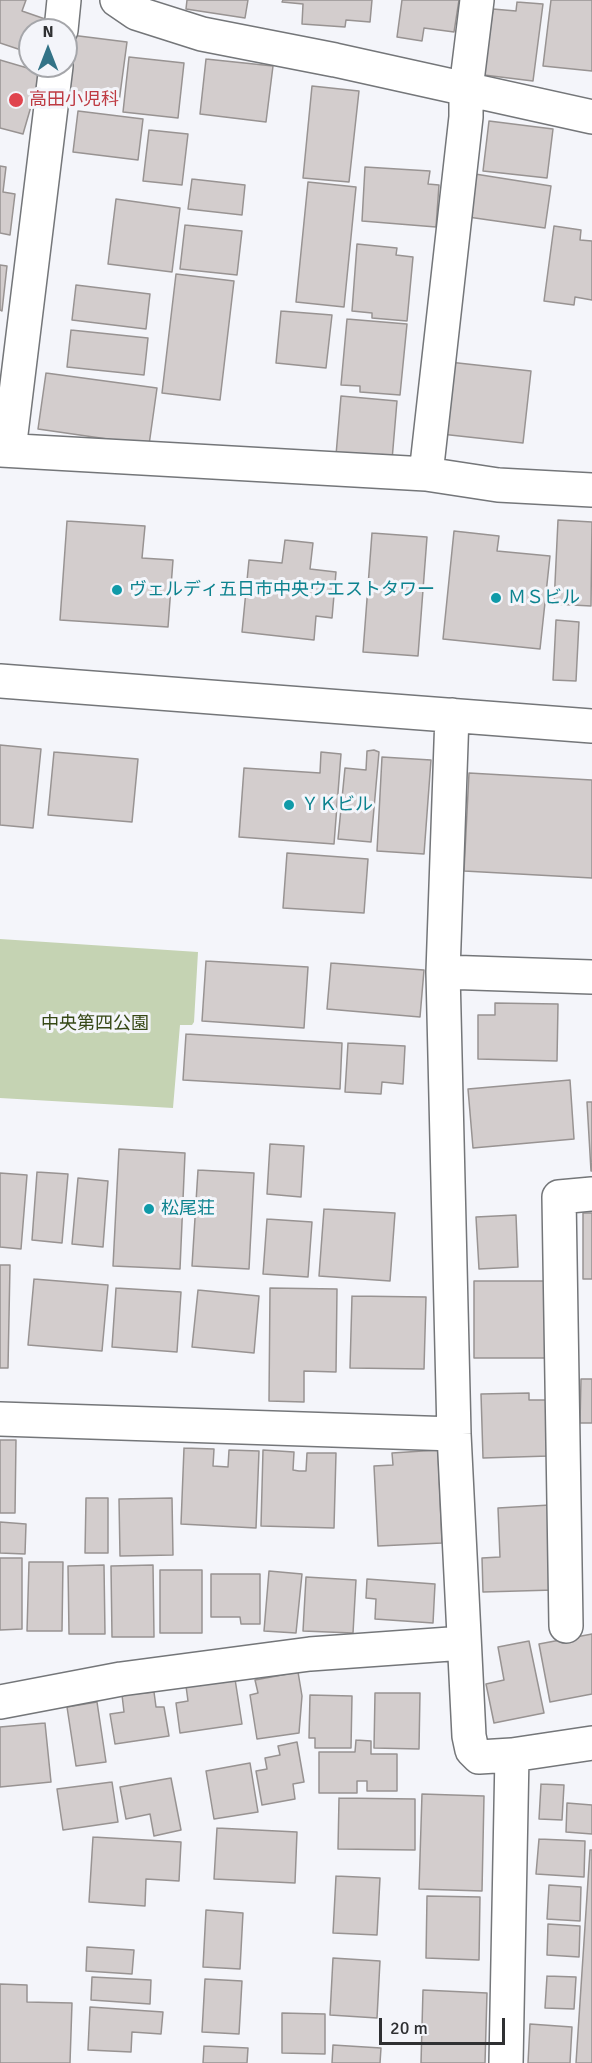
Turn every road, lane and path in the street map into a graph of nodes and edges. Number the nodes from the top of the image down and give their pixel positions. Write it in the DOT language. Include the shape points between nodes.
graph roads {
  1 [pos="64,0"];
  2 [pos="117,0"];
  3 [pos="477,0"];
  4 [pos="62,18"];
  5 [pos="54,78"];
  6 [pos="466,89"];
  7 [pos="592,117"];
  8 [pos="4,450"];
  9 [pos="426,474"];
  10 [pos="592,490"];
  11 [pos="0,681"];
  12 [pos="452,715"];
  13 [pos="592,726"];
  14 [pos="444,972"];
  15 [pos="592,976"];
  16 [pos="592,1194"];
  17 [pos="0,1419"];
  18 [pos="454,1434"];
  19 [pos="566,1626"];
  20 [pos="464,1643"];
  21 [pos="0,1702"];
  22 [pos="592,1743"];
  23 [pos="512,1755"];
  24 [pos="506,2063"];
  1 -- 4 [label="street"];
  2 -- 6 [label="street" via="136,13 202,34"];
  3 -- 6 [label="street"];
  5 -- 8 [label="street"];
  6 -- 7 [label="street"];
  6 -- 9 [label="street"];
  8 -- 9 [label="street"];
  9 -- 10 [label="street" via="498,484"];
  11 -- 12 [label="street"];
  12 -- 13 [label="street"];
  12 -- 14 [label="street"];
  14 -- 15 [label="street"];
  14 -- 18 [label="street"];
  16 -- 19 [label="street" via="560,1197"];
  17 -- 18 [label="street"];
  18 -- 20 [label="street"];
  20 -- 21 [label="street" via="310,1654 121,1679"];
  20 -- 23 [label="street" via="472,1750 479,1757"];
  22 -- 23 [label="street"];
  23 -- 24 [label="street"];
}
